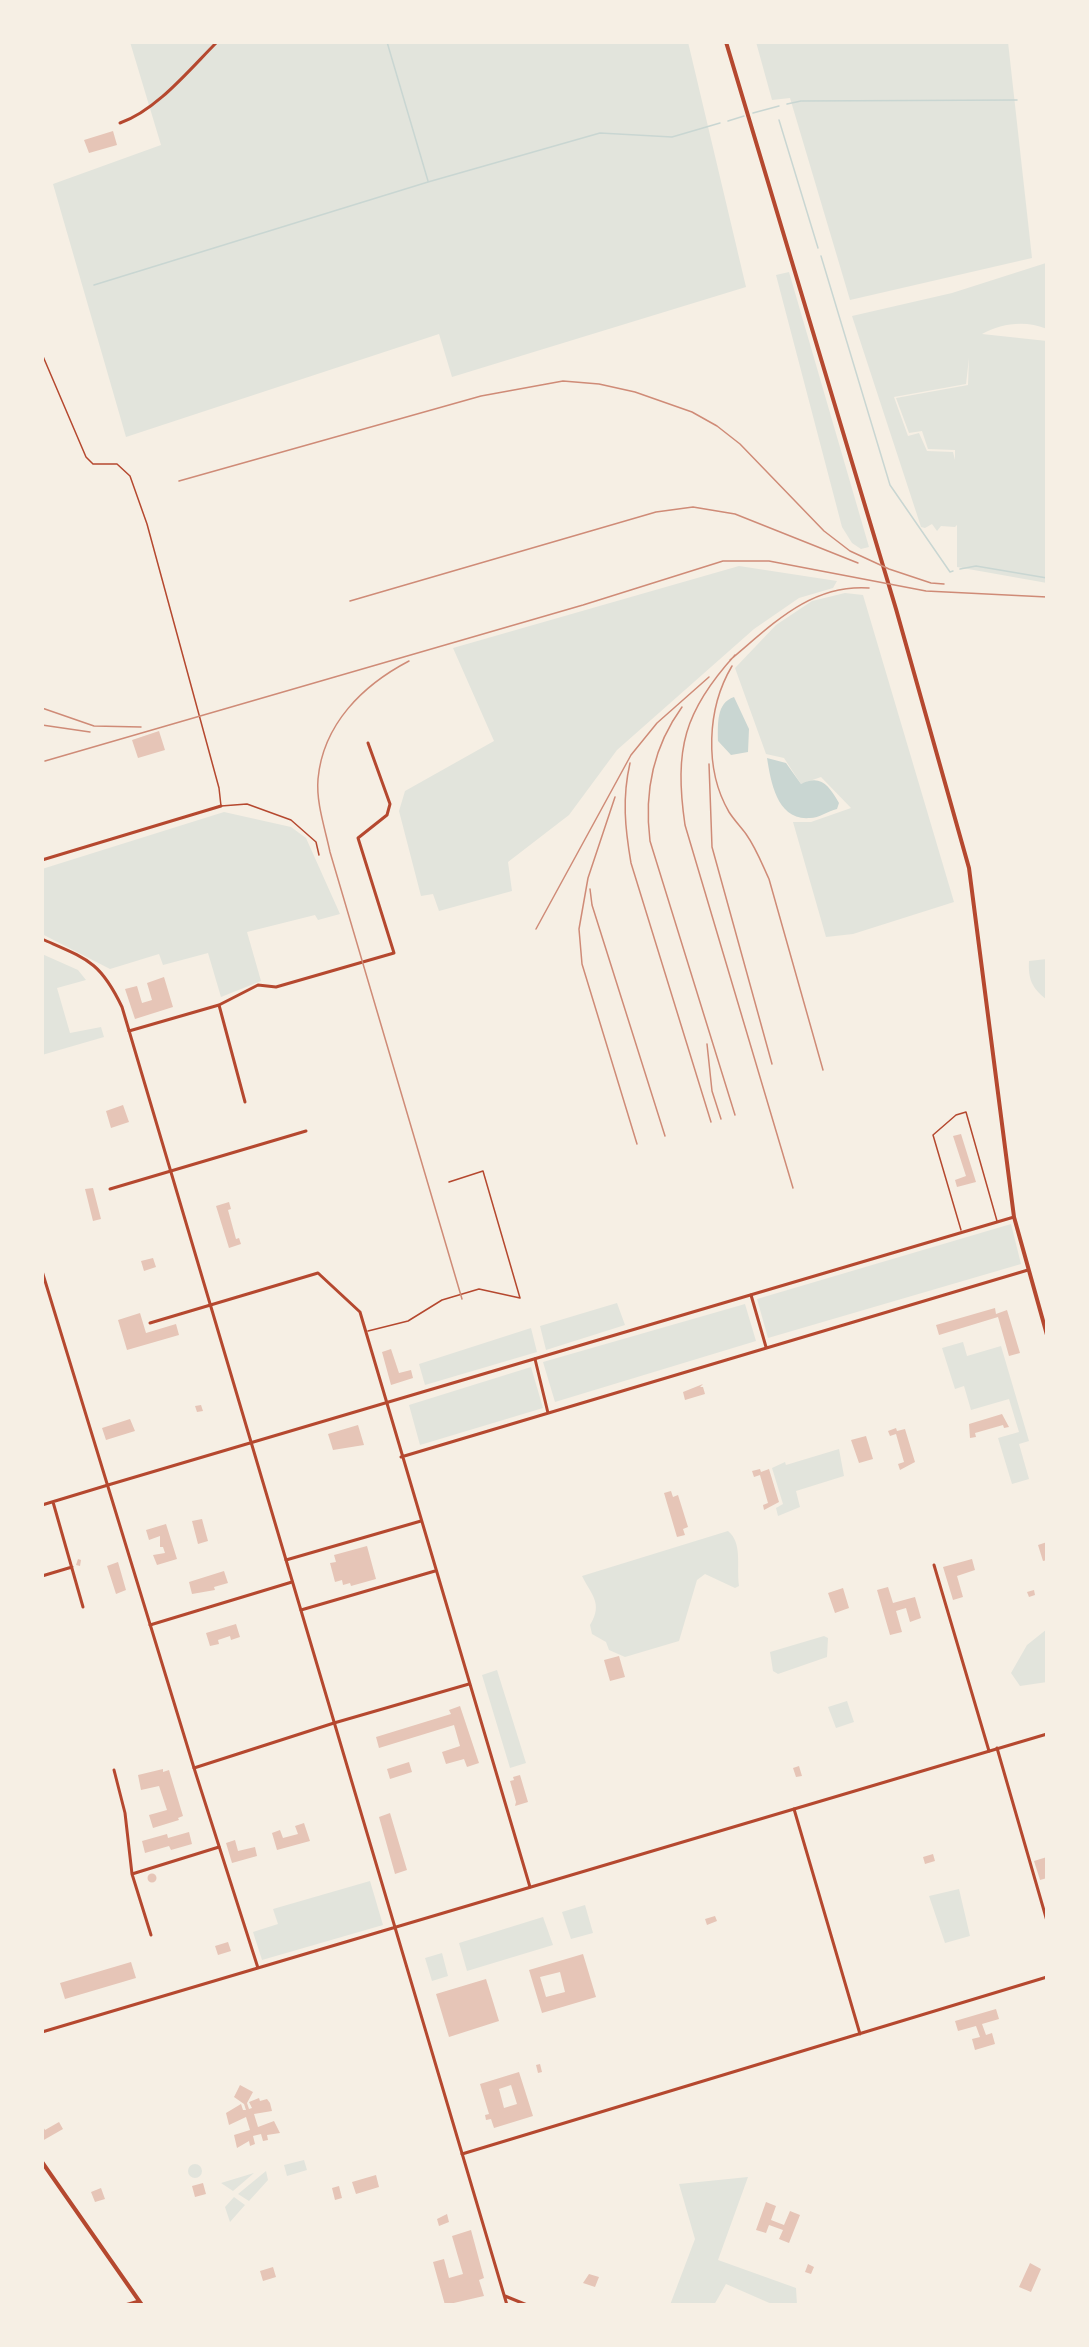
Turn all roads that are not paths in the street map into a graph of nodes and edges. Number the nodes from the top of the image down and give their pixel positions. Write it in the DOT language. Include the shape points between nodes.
graph roads {
  1 [pos="217,42"];
  2 [pos="726,42"];
  3 [pos="120,123"];
  4 [pos="42,354"];
  5 [pos="368,743"];
  6 [pos="221,806"];
  7 [pos="319,855"];
  8 [pos="42,860"];
  9 [pos="42,939"];
  10 [pos="219,1005"];
  11 [pos="129,1031"];
  12 [pos="245,1102"];
  13 [pos="306,1131"];
  14 [pos="171,1171"];
  15 [pos="449,1182"];
  16 [pos="110,1189"];
  17 [pos="1014,1217"];
  18 [pos="997,1222"];
  19 [pos="962,1232"];
  20 [pos="1028,1270"];
  21 [pos="42,1271"];
  22 [pos="751,1295"];
  23 [pos="211,1305"];
  24 [pos="150,1323"];
  25 [pos="367,1331"];
  26 [pos="1047,1335"];
  27 [pos="766,1347"];
  28 [pos="534,1359"];
  29 [pos="385,1403"];
  30 [pos="548,1413"];
  31 [pos="252,1443"];
  32 [pos="401,1457"];
  33 [pos="108,1485"];
  34 [pos="53,1502"];
  35 [pos="42,1505"];
  36 [pos="421,1521"];
  37 [pos="286,1560"];
  38 [pos="934,1565"];
  39 [pos="72,1567"];
  40 [pos="435,1571"];
  41 [pos="42,1576"];
  42 [pos="292,1582"];
  43 [pos="83,1606"];
  44 [pos="301,1610"];
  45 [pos="150,1625"];
  46 [pos="470,1684"];
  47 [pos="334,1723"];
  48 [pos="1047,1734"];
  49 [pos="997,1748"];
  50 [pos="989,1751"];
  51 [pos="194,1768"];
  52 [pos="114,1770"];
  53 [pos="794,1809"];
  54 [pos="219,1848"];
  55 [pos="132,1874"];
  56 [pos="530,1887"];
  57 [pos="1047,1922"];
  58 [pos="396,1927"];
  59 [pos="151,1935"];
  60 [pos="258,1968"];
  61 [pos="1047,1977"];
  62 [pos="42,2032"];
  63 [pos="860,2034"];
  64 [pos="462,2154"];
  65 [pos="42,2164"];
  66 [pos="505,2296"];
  67 [pos="141,2303"];
  68 [pos="125,2305"];
  69 [pos="507,2305"];
  70 [pos="527,2305"];
  1 -- 3 [label="street" via="172,88 133,119"];
  2 -- 17 [label="main road" via="896,609 969,868"];
  4 -- 6 [label="lane" via="86,457 93,464 117,464 130,476 147,524"];
  5 -- 10 [label="street" via="390,804 387,815 358,838 394,953 276,987 258,985"];
  6 -- 7 [label="lane" via="247,804 291,820 316,842"];
  6 -- 8 [label="street"];
  9 -- 11 [label="street" via="88,960 108,979"];
  10 -- 11 [label="street"];
  10 -- 12 [label="street"];
  11 -- 14 [label="street"];
  13 -- 14 [label="street"];
  14 -- 16 [label="street"];
  14 -- 23 [label="street"];
  15 -- 25 [label="lane" via="483,1172 519,1298 479,1289 442,1300 408,1321"];
  17 -- 18 [label="street"];
  17 -- 20 [label="main road"];
  18 -- 19 [label="street"];
  18 -- 19 [label="lane" via="966,1112 956,1115 933,1135"];
  19 -- 22 [label="street"];
  20 -- 26 [label="main road"];
  20 -- 27 [label="street"];
  21 -- 33 [label="street"];
  22 -- 27 [label="street"];
  22 -- 28 [label="street"];
  23 -- 24 [label="street"];
  23 -- 25 [label="street" via="318,1273 360,1312"];
  23 -- 31 [label="street"];
  25 -- 29 [label="street"];
  27 -- 30 [label="street"];
  28 -- 29 [label="street"];
  28 -- 30 [label="street"];
  29 -- 31 [label="street"];
  29 -- 32 [label="street"];
  30 -- 32 [label="street"];
  31 -- 33 [label="street"];
  31 -- 37 [label="street"];
  32 -- 36 [label="street"];
  33 -- 34 [label="street"];
  33 -- 45 [label="street"];
  34 -- 35 [label="street"];
  34 -- 39 [label="street"];
  36 -- 37 [label="street"];
  36 -- 40 [label="street"];
  37 -- 42 [label="street"];
  38 -- 50 [label="street"];
  39 -- 41 [label="street"];
  39 -- 43 [label="street"];
  40 -- 44 [label="street"];
  40 -- 46 [label="street"];
  42 -- 44 [label="street"];
  42 -- 45 [label="street"];
  44 -- 47 [label="street"];
  45 -- 51 [label="street"];
  46 -- 47 [label="street"];
  46 -- 56 [label="street"];
  47 -- 51 [label="street"];
  47 -- 58 [label="street"];
  48 -- 49 [label="street"];
  49 -- 50 [label="street"];
  49 -- 57 [label="street"];
  50 -- 53 [label="street"];
  51 -- 54 [label="street"];
  52 -- 55 [label="street" via="125,1813"];
  53 -- 56 [label="street"];
  53 -- 63 [label="street"];
  54 -- 55 [label="street"];
  54 -- 60 [label="street"];
  55 -- 59 [label="street"];
  56 -- 58 [label="street"];
  58 -- 60 [label="street"];
  58 -- 64 [label="street"];
  60 -- 62 [label="street"];
  61 -- 63 [label="street"];
  63 -- 64 [label="street"];
  64 -- 66 [label="street"];
  65 -- 67 [label="main road"];
  66 -- 69 [label="street"];
  66 -- 70 [label="street"];
  67 -- 68 [label="street"];
}
